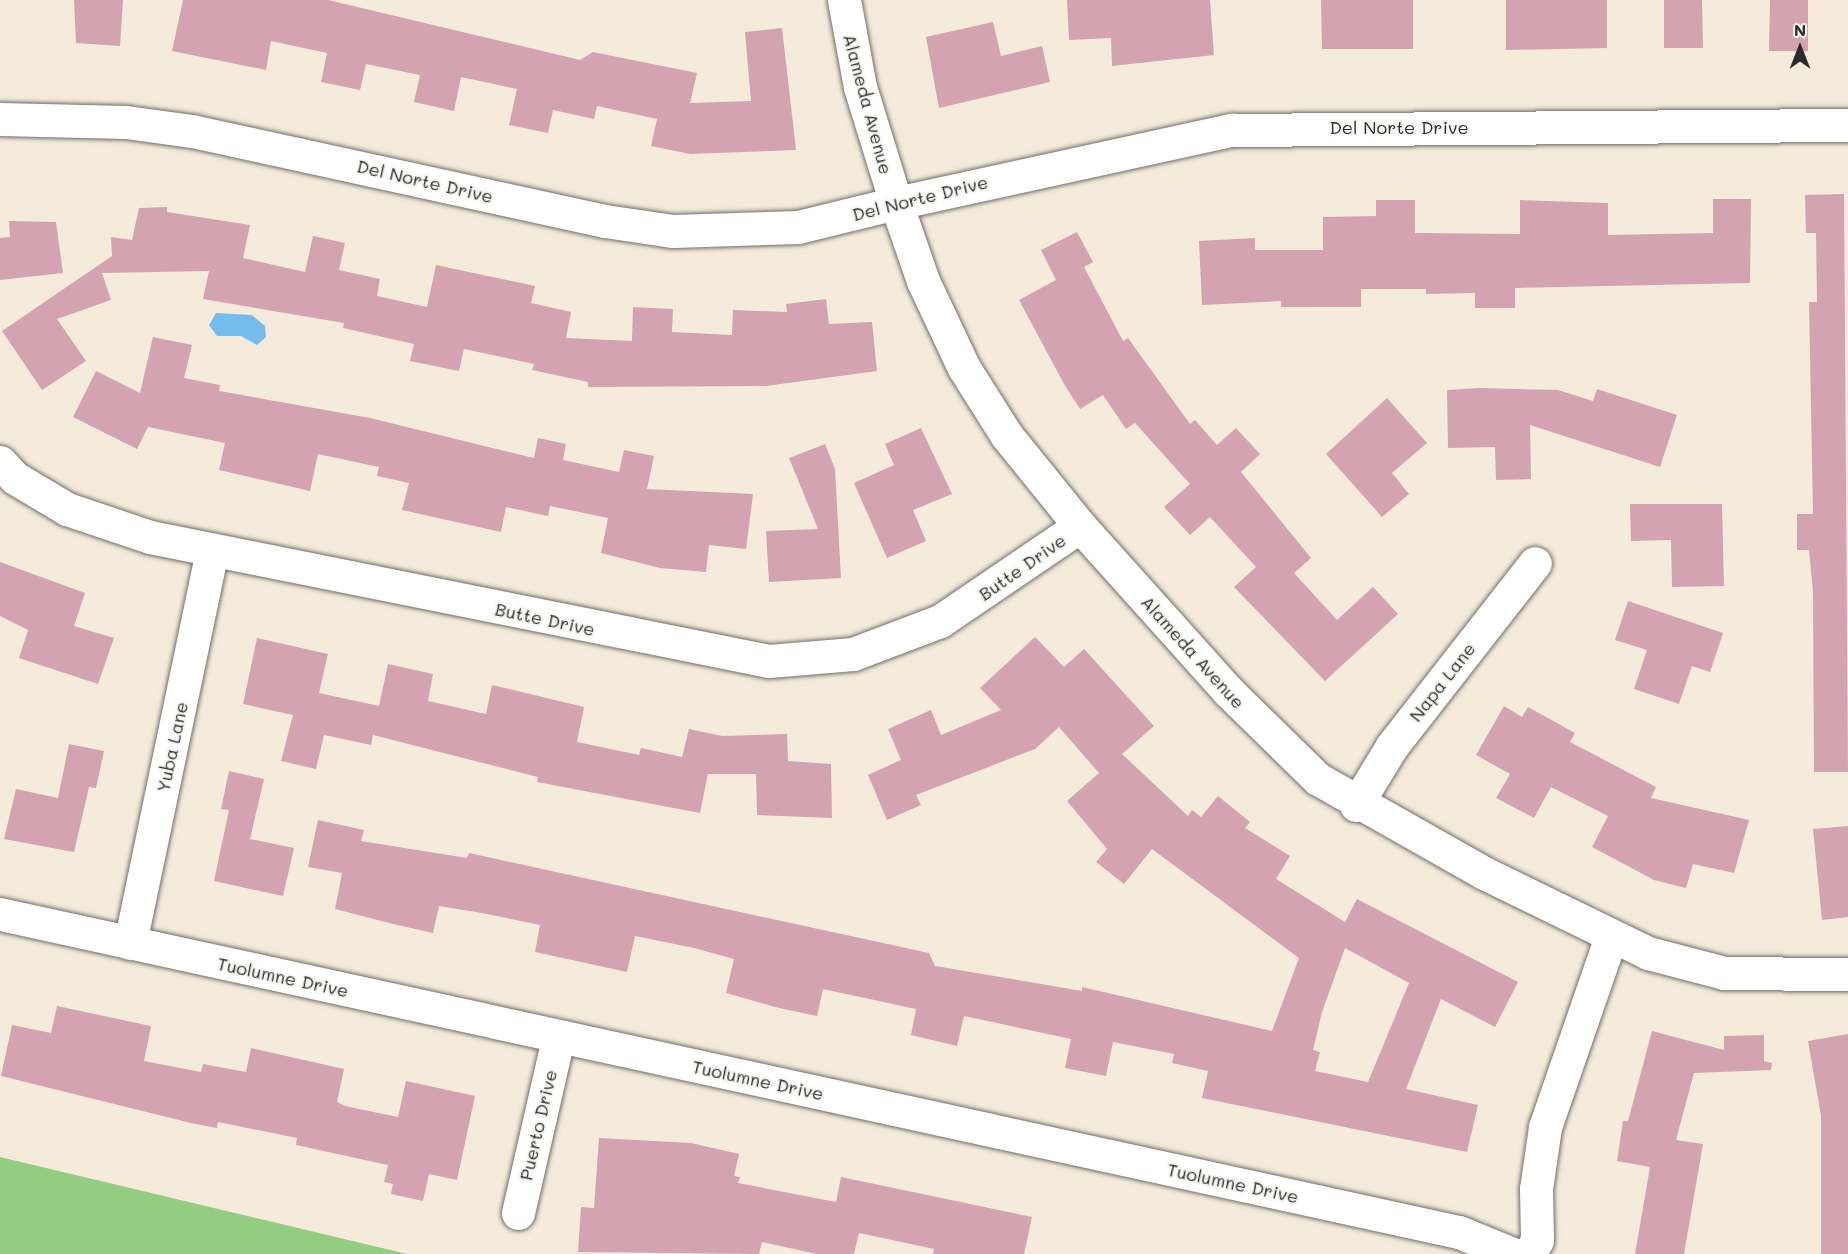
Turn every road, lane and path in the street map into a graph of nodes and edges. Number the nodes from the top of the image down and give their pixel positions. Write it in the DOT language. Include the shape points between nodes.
graph roads {
  1 [pos="844,0"];
  2 [pos="0,119"];
  3 [pos="1848,125"];
  4 [pos="896,203"];
  5 [pos="0,462"];
  6 [pos="1080,526"];
  7 [pos="212,550"];
  8 [pos="1535,563"];
  9 [pos="1356,805"];
  10 [pos="0,914"];
  11 [pos="1610,939"];
  12 [pos="130,943"];
  13 [pos="1848,974"];
  14 [pos="558,1038"];
  15 [pos="518,1213"];
  16 [pos="1514,1254"];
  17 [pos="1529,1254"];
  1 -- 4 [label="street, Alameda Avenue" via="860,87"];
  2 -- 4 [label="street, Del Norte Drive" via="126,122 192,131 605,221 674,231 798,227"];
  3 -- 4 [label="street, Del Norte Drive" via="1232,130"];
  4 -- 6 [label="street, Alameda Avenue" via="923,280 964,368 1007,436"];
  5 -- 7 [label="street, Butte Drive" via="15,478 67,509"];
  6 -- 7 [label="street, Butte Drive" via="940,621 869,649 808,660 723,655"];
  6 -- 9 [label="street, Alameda Avenue" via="1275,742"];
  7 -- 12 [label="street, Yuba Lane"];
  8 -- 9 [label="street, Napa Lane" via="1392,746"];
  9 -- 11 [label="street, Alameda Avenue"];
  10 -- 12 [label="street, Tuolumne Drive"];
  11 -- 13 [label="street, Alameda Avenue" via="1724,973"];
  11 -- 17 [label="street" via="1545,1127 1536,1189 1537,1240"];
  12 -- 14 [label="street, Tuolumne Drive"];
  14 -- 15 [label="street, Puerto Drive"];
  14 -- 16 [label="street, Tuolumne Drive" via="1459,1232"];
}
